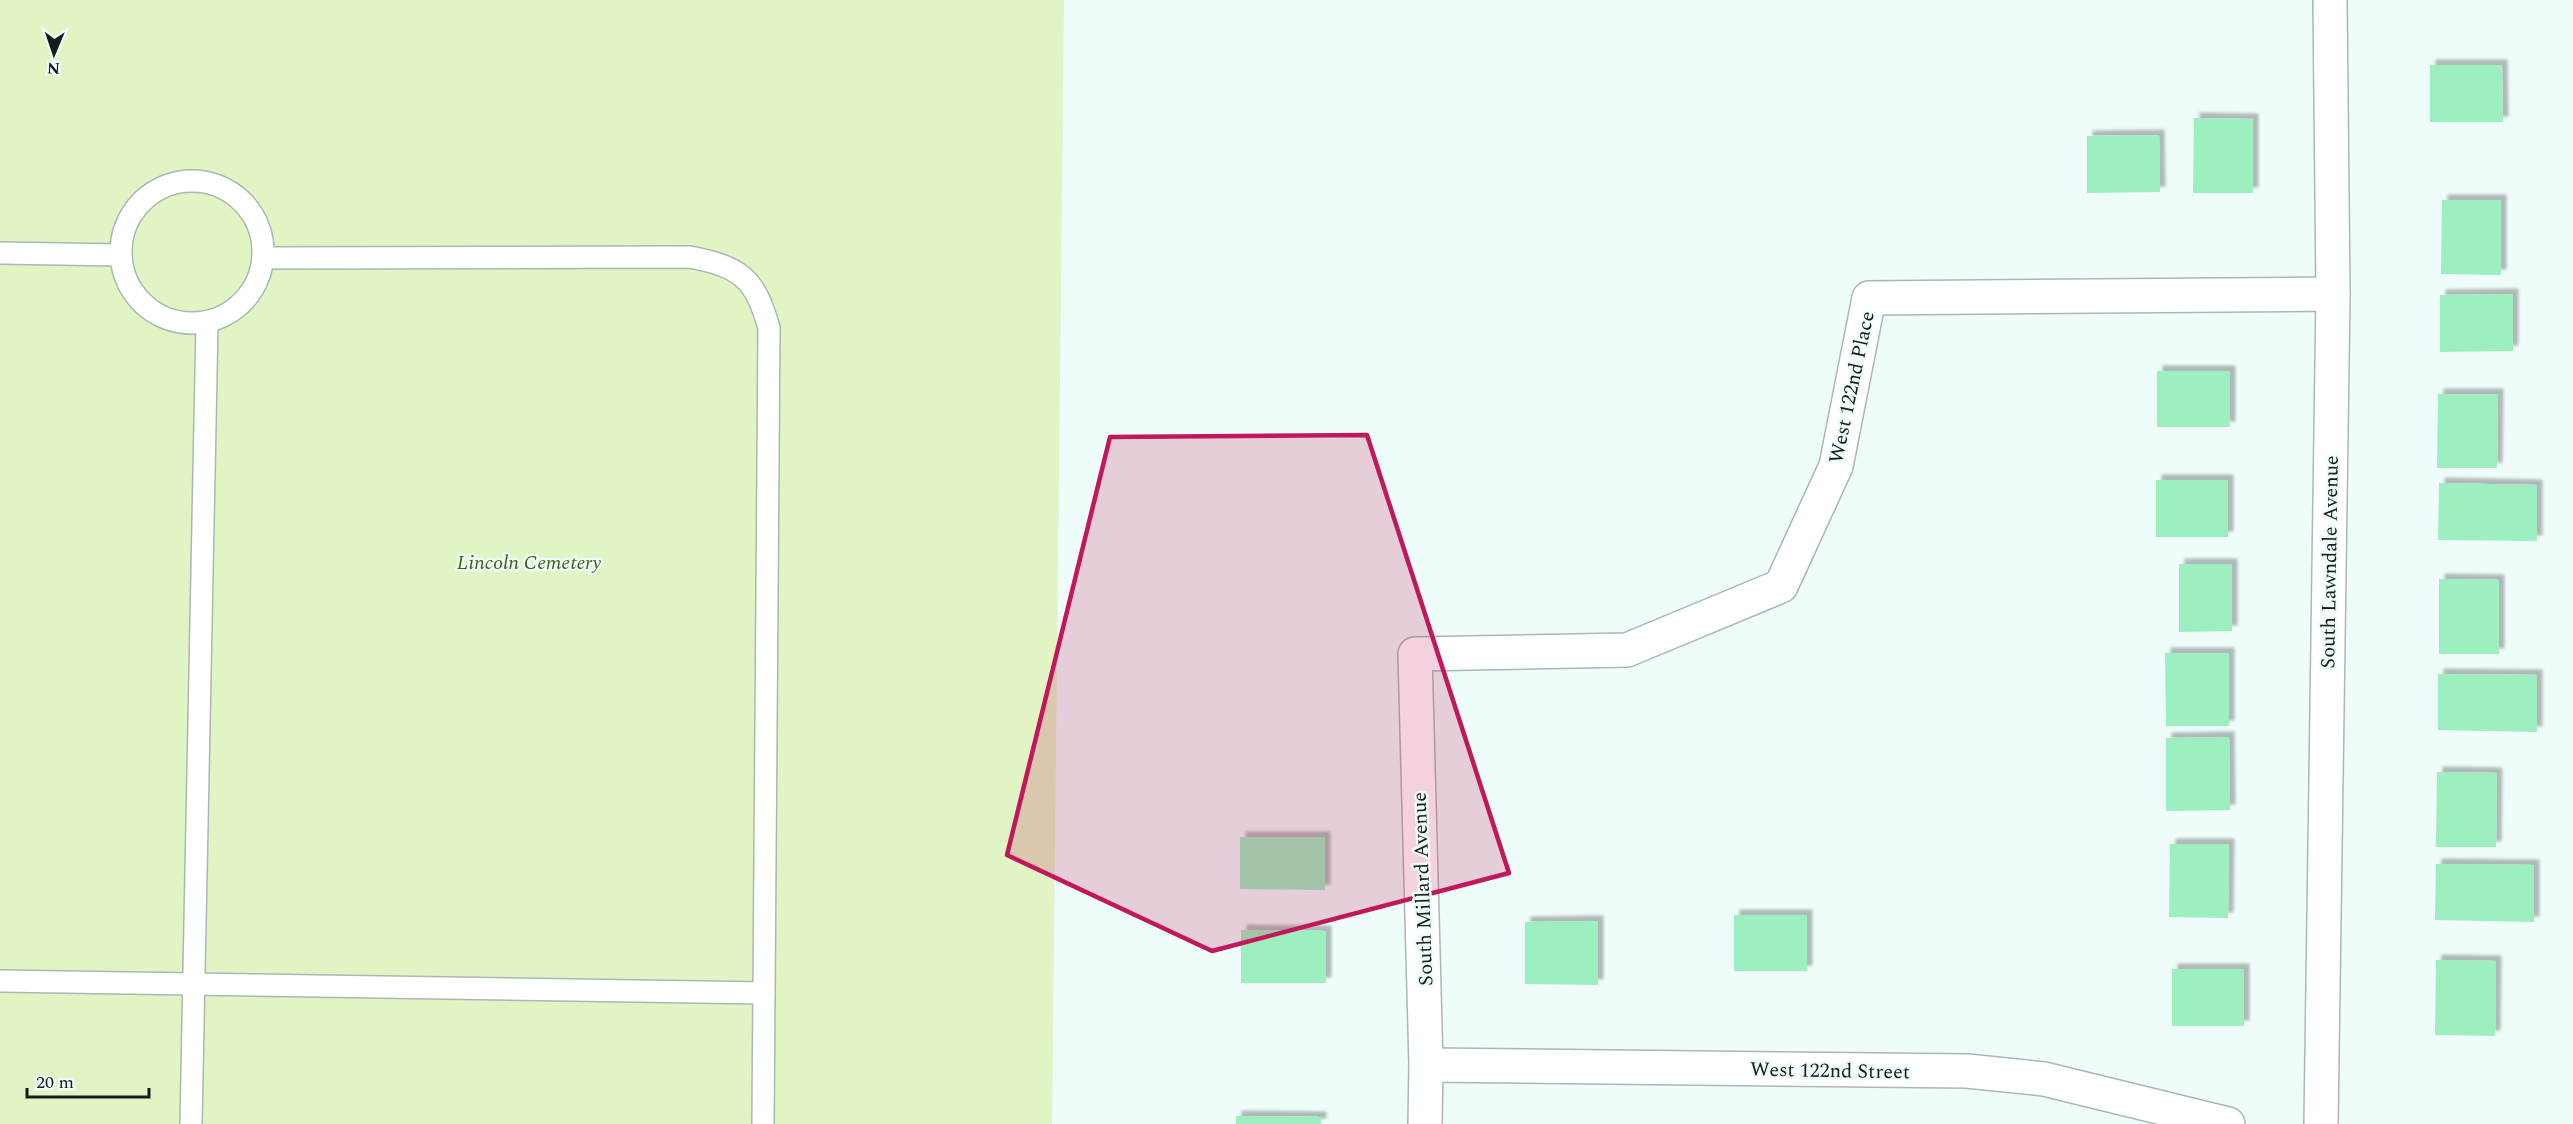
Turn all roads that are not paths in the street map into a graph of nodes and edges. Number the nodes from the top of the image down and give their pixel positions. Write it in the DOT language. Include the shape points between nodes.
graph roads {
  1 [pos="2330,0"];
  2 [pos="0,253"];
  3 [pos="120,255"];
  4 [pos="264,258"];
  5 [pos="2332,294"];
  6 [pos="207,323"];
  7 [pos="1415,654"];
  8 [pos="0,981"];
  9 [pos="195,983"];
  10 [pos="764,993"];
  11 [pos="1426,1065"];
  12 [pos="191,1124"];
  13 [pos="763,1124"];
  14 [pos="1425,1124"];
  15 [pos="2228,1124"];
  16 [pos="2321,1124"];
  1 -- 5 [label="street, South Lawndale Avenue"];
  2 -- 3 [label="lane"];
  3 -- 4 [label="lane" via="123,231 135,209 152,193 174,183 197,181 220,186 239,198 254,216 262,236"];
  3 -- 6 [label="lane" via="126,280 139,301 167,319 183,324"];
  4 -- 6 [label="lane" via="259,280 246,300 229,314"];
  4 -- 10 [label="lane" via="690,257 717,262 743,277 760,298 769,328"];
  5 -- 7 [label="street, West 122nd Place" via="1869,298 1836,466 1781,586 1627,650"];
  5 -- 16 [label="street, South Lawndale Avenue"];
  6 -- 9 [label="lane"];
  7 -- 11 [label="street, South Millard Avenue"];
  8 -- 9 [label="lane"];
  9 -- 10 [label="lane"];
  9 -- 12 [label="lane"];
  10 -- 13 [label="lane"];
  11 -- 14 [label="street, South Millard Avenue"];
  11 -- 15 [label="street, West 122nd Street" via="1966,1071 2044,1079"];
}
